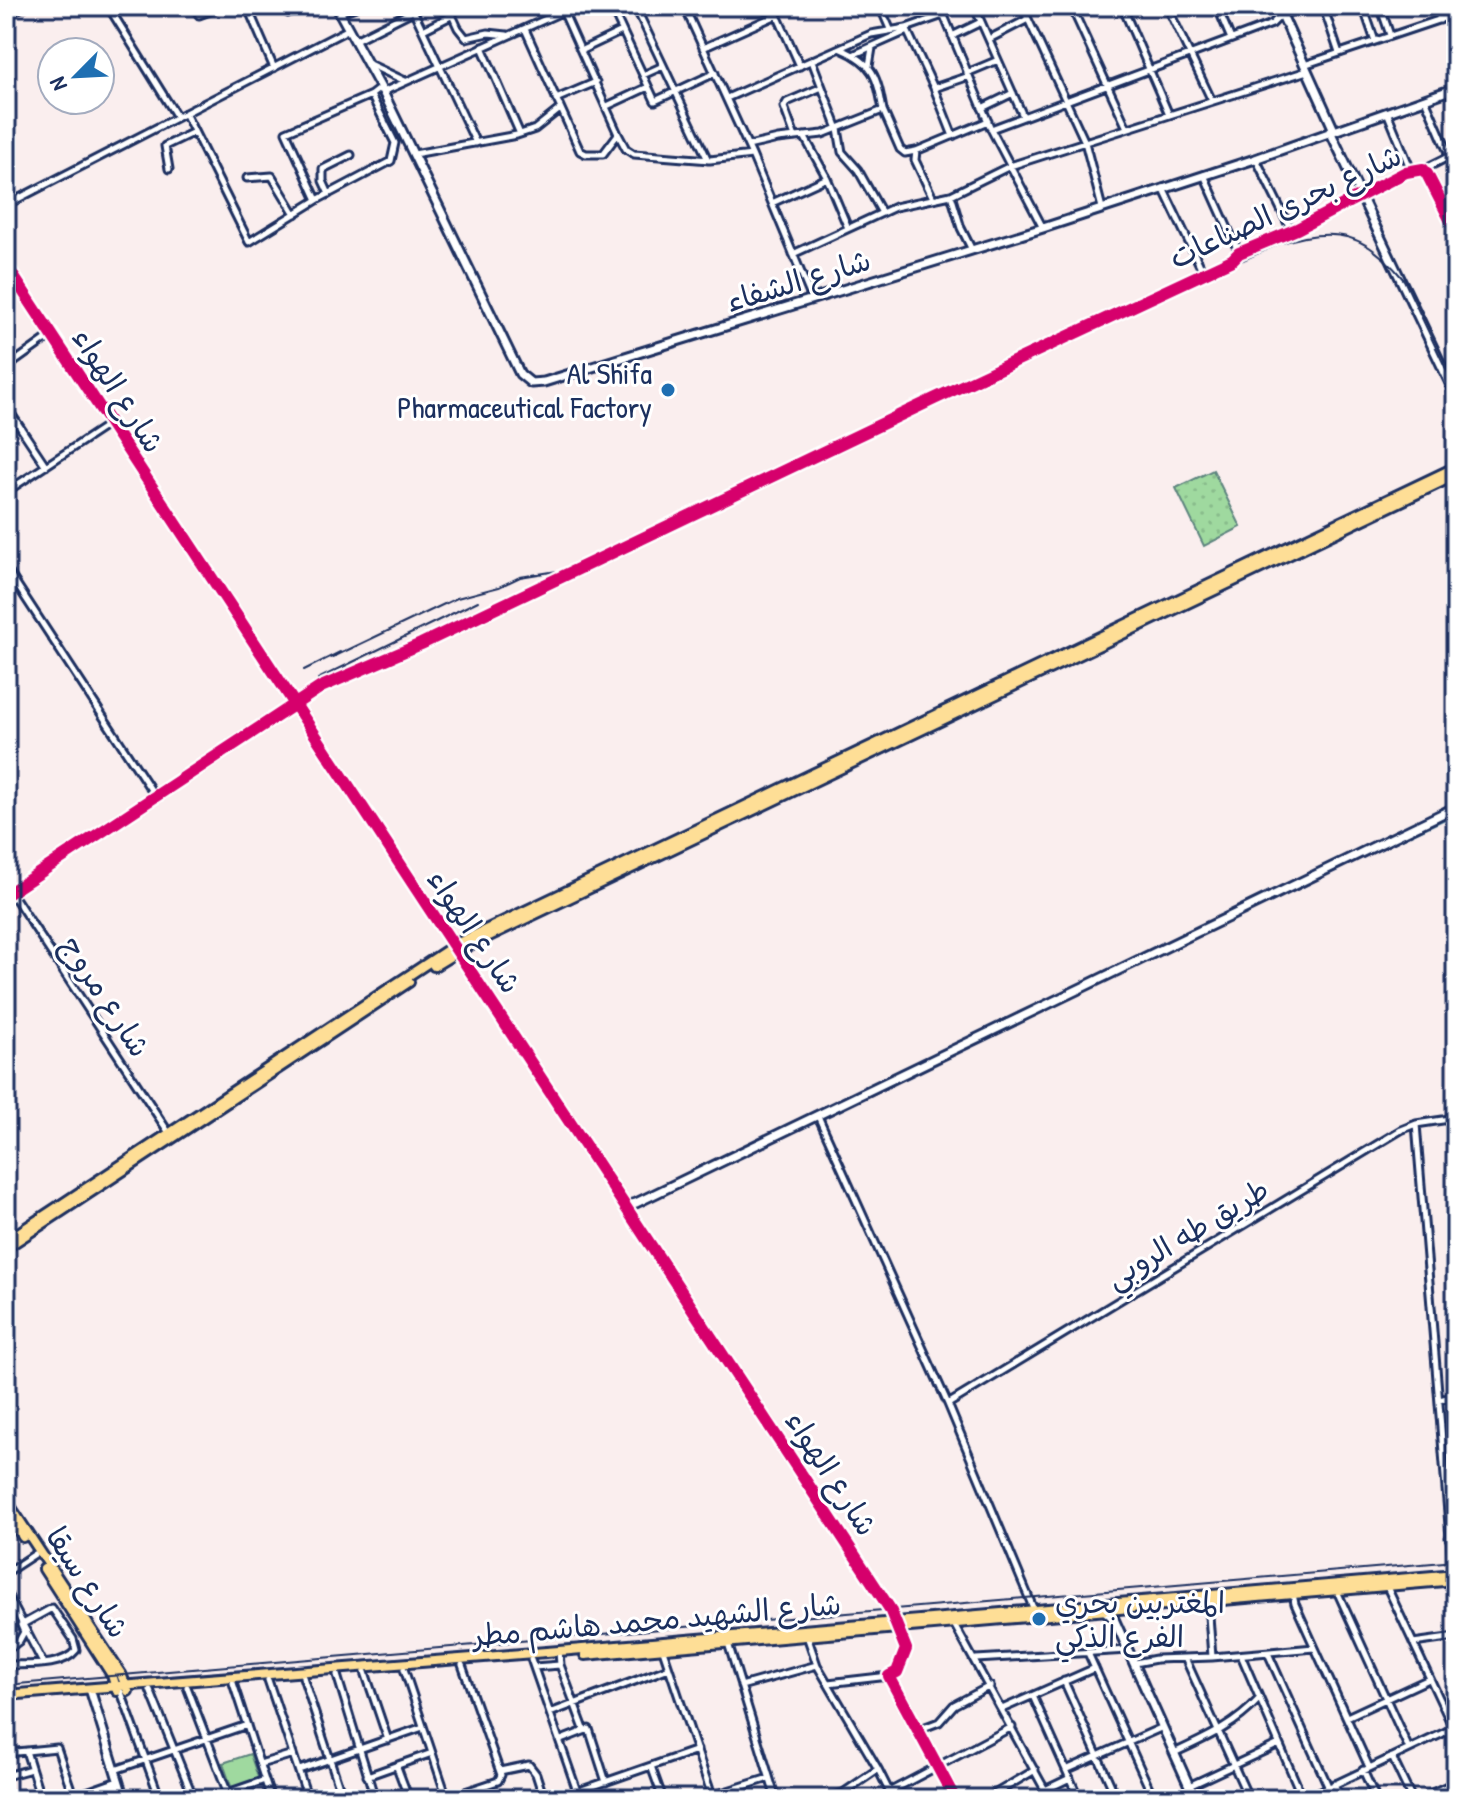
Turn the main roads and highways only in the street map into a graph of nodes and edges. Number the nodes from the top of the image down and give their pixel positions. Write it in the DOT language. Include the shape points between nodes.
graph roads {
  1 [pos="1456,467"];
  2 [pos="1456,475"];
  3 [pos="1319,536"];
  4 [pos="288,1059"];
  5 [pos="6,1241"];
  6 [pos="6,1248"];
  7 [pos="6,1500"];
  8 [pos="7,1514"];
  9 [pos="1455,1576"];
  10 [pos="1149,1604"];
  11 [pos="896,1626"];
  12 [pos="806,1633"];
  13 [pos="662,1645"];
  14 [pos="560,1658"];
  15 [pos="122,1690"];
  16 [pos="6,1698"];
  1 -- 3 [label="main road"];
  2 -- 3 [label="main road"];
  3 -- 4 [label="main road" via="456,949"];
  4 -- 5 [label="main road"];
  4 -- 6 [label="main road"];
  7 -- 15 [label="main road, شارع سيقا" via="121,1674"];
  8 -- 15 [label="main road, شارع سيقا"];
  9 -- 10 [label="main road, شارع الشهيد محمد هاشم مطر"];
  9 -- 10 [label="main road, شارع الشهيد محمد هاشم مطر" via="1387,1587"];
  10 -- 11 [label="main road, شارع الشهيد محمد هاشم مطر"];
  10 -- 11 [label="main road, شارع الشهيد محمد هاشم مطر"];
  11 -- 12 [label="main road, شارع الشهيد محمد هاشم مطر"];
  12 -- 13 [label="main road, شارع الشهيد محمد هاشم مطر"];
  12 -- 13 [label="main road, شارع الشهيد محمد هاشم مطر"];
  13 -- 14 [label="main road, شارع الشهيد محمد هاشم مطر"];
  14 -- 15 [label="main road, شارع الشهيد محمد هاشم مطر"];
  14 -- 15 [label="main road, شارع الشهيد محمد هاشم مطر"];
  15 -- 16 [label="main road, شارع الشهيد محمد هاشم مطر"];
}
